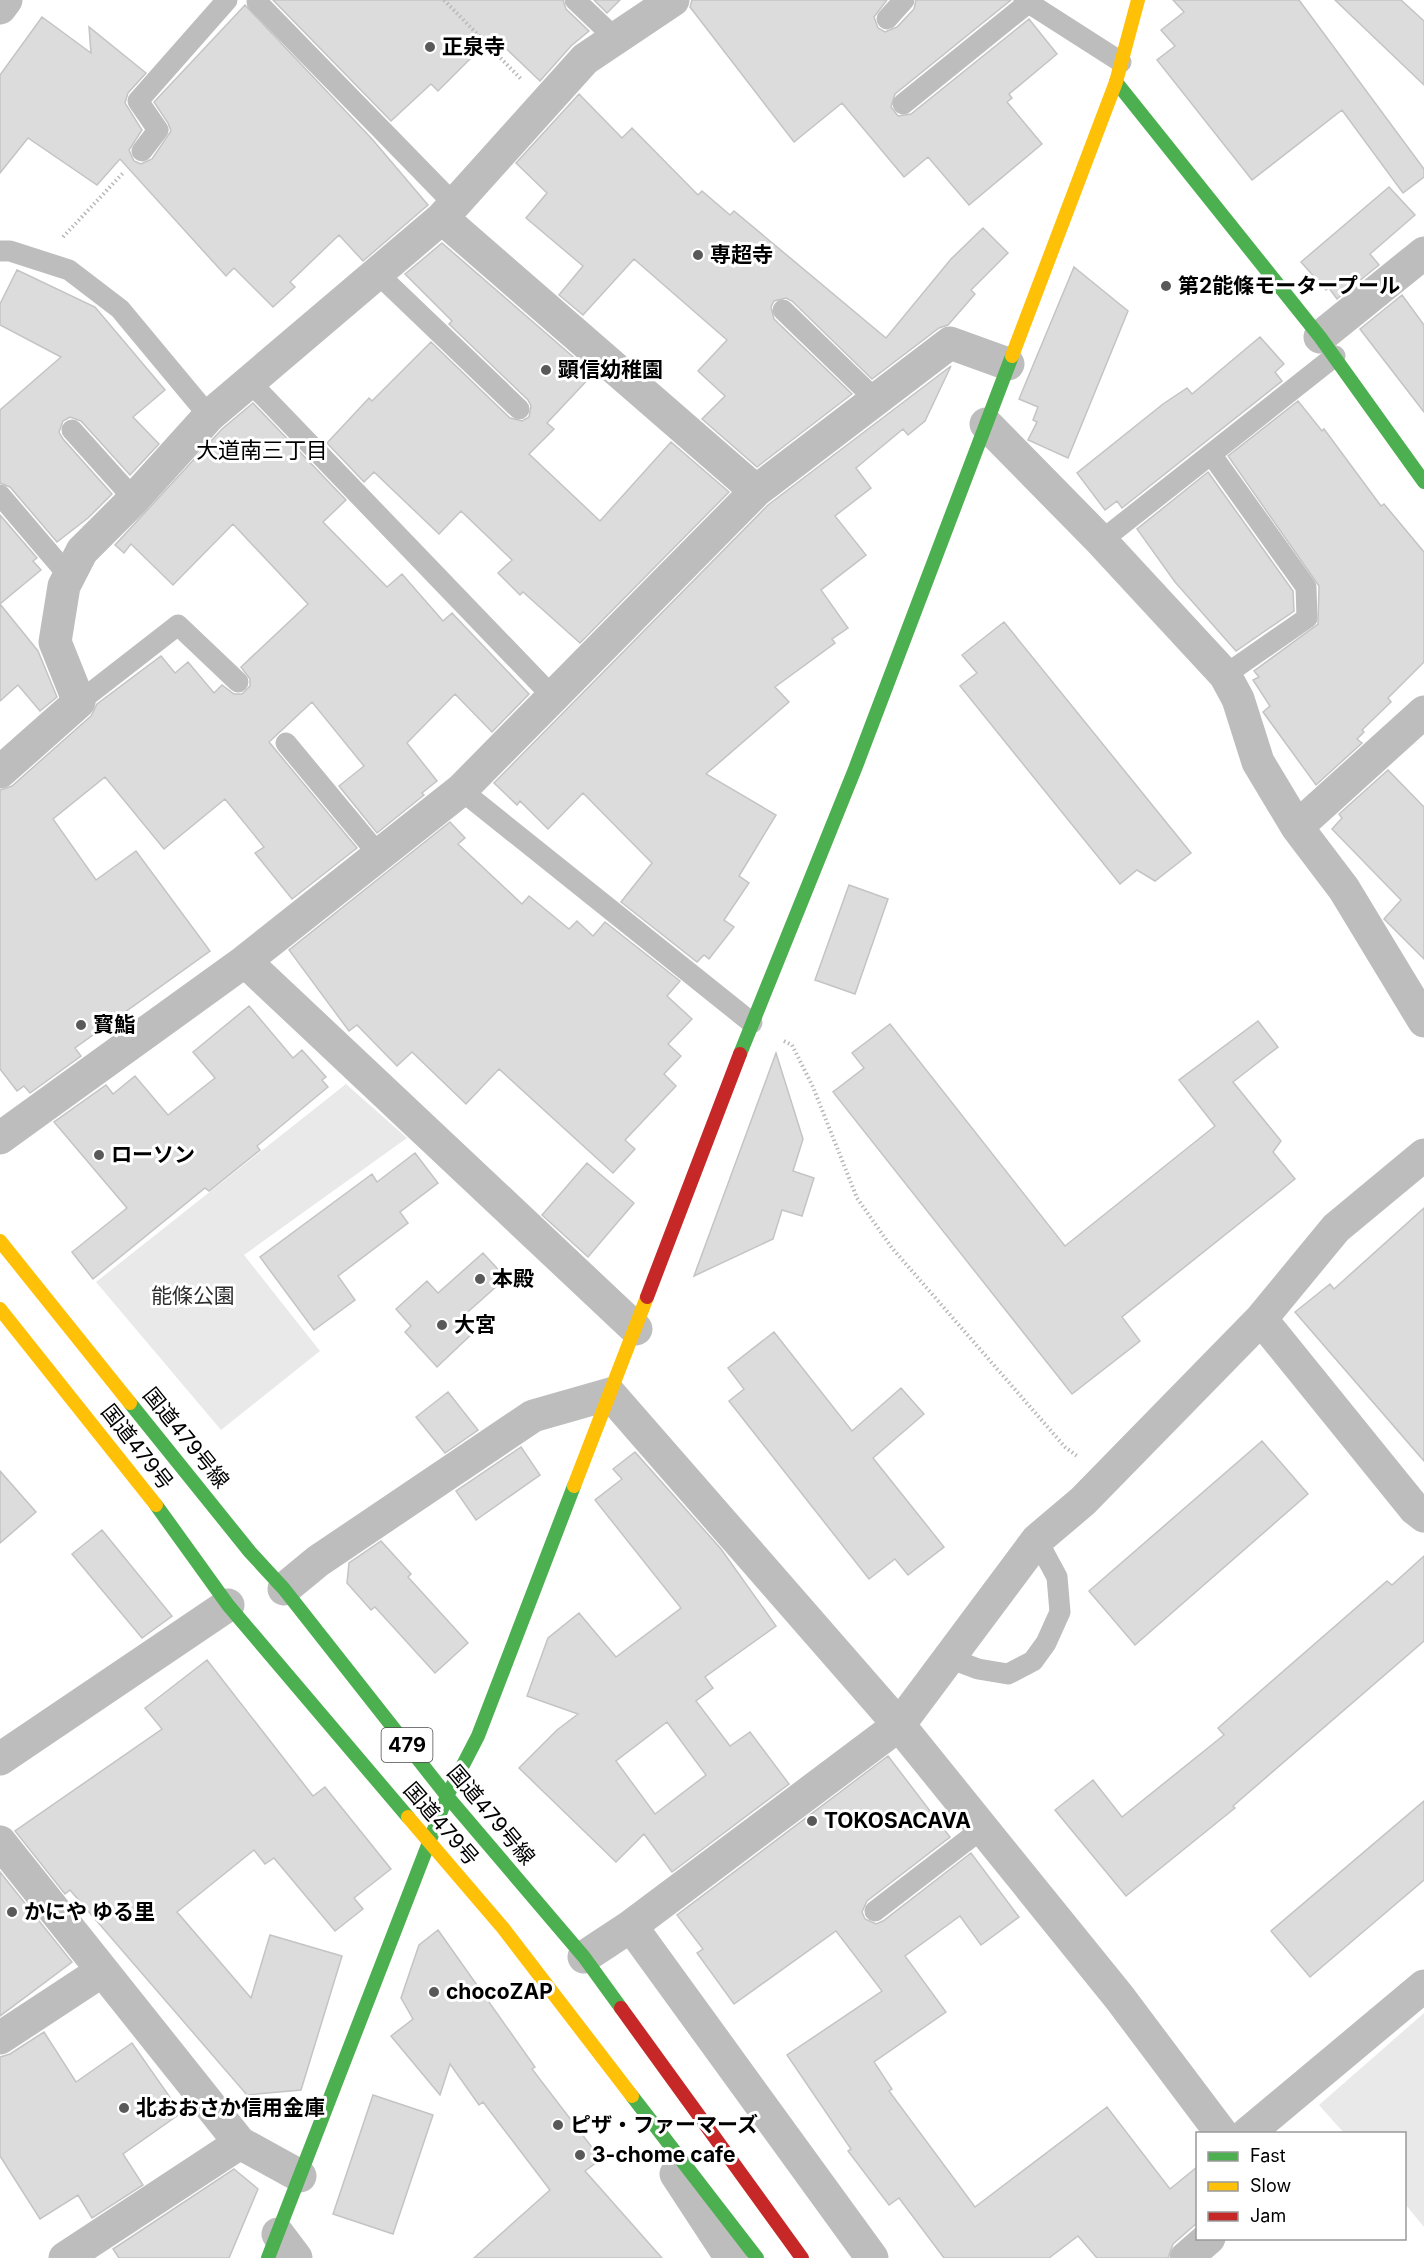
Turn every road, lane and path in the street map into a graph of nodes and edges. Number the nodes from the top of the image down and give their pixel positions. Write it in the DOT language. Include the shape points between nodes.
graph roads {
  1 [pos="6,0"];
  2 [pos="227,0"];
  3 [pos="444,0"];
  4 [pos="575,0"];
  5 [pos="673,0"];
  6 [pos="904,0"];
  7 [pos="1138,0"];
  8 [pos="256,1"];
  9 [pos="1026,1"];
  10 [pos="0,8"];
  11 [pos="887,19"];
  12 [pos="615,38"];
  13 [pos="1121,62"];
  14 [pos="1116,82"];
  15 [pos="544,103"];
  16 [pos="903,104"];
  17 [pos="142,151"];
  18 [pos="448,211"];
  19 [pos="0,251"];
  20 [pos="1424,253"];
  21 [pos="41,261"];
  22 [pos="377,273"];
  23 [pos="783,310"];
  24 [pos="1327,346"];
  25 [pos="1008,364"];
  26 [pos="249,381"];
  27 [pos="876,400"];
  28 [pos="519,409"];
  29 [pos="209,416"];
  30 [pos="986,424"];
  31 [pos="72,430"];
  32 [pos="1211,454"];
  33 [pos="1424,482"];
  34 [pos="756,491"];
  35 [pos="0,495"];
  36 [pos="134,499"];
  37 [pos="1101,541"];
  38 [pos="69,576"];
  39 [pos="1225,675"];
  40 [pos="238,682"];
  41 [pos="553,697"];
  42 [pos="79,702"];
  43 [pos="1424,712"];
  44 [pos="286,743"];
  45 [pos="0,772"];
  46 [pos="460,790"];
  47 [pos="1297,827"];
  48 [pos="379,855"];
  49 [pos="245,962"];
  50 [pos="1424,1021"];
  51 [pos="752,1023"];
  52 [pos="0,1138"];
  53 [pos="1424,1155"];
  54 [pos="0,1241"];
  55 [pos="0,1309"];
  56 [pos="1261,1319"];
  57 [pos="636,1329"];
  58 [pos="610,1394"];
  59 [pos="1107,1476"];
  60 [pos="1424,1516"];
  61 [pos="1037,1540"];
  62 [pos="284,1589"];
  63 [pos="228,1605"];
  64 [pos="949,1658"];
  65 [pos="899,1725"];
  66 [pos="0,1759"];
  67 [pos="447,1796"];
  68 [pos="983,1828"];
  69 [pos="0,1842"];
  70 [pos="429,1844"];
  71 [pos="875,1911"];
  72 [pos="631,1926"];
  73 [pos="584,1957"];
  74 [pos="102,1971"];
  75 [pos="1424,1986"];
  76 [pos="578,2023"];
  77 [pos="0,2038"];
  78 [pos="1221,2132"];
  79 [pos="1248,2132"];
  80 [pos="240,2142"];
  81 [pos="300,2176"];
  82 [pos="1207,2240"];
  83 [pos="281,2250"];
  84 [pos="65,2258"];
  85 [pos="730,2258"];
  86 [pos="758,2258"];
  87 [pos="802,2258"];
  88 [pos="872,2258"];
  89 [pos="1186,2258"];
  1 -- 10 [label="street"];
  2 -- 17 [label="lane" via="138,101 158,130"];
  3 -- 15 [label="path"];
  4 -- 12 [label="lane"];
  5 -- 12 [label="street"];
  6 -- 11 [label="lane"];
  7 -- 13 [label="main road"];
  8 -- 18 [label="lane"];
  9 -- 13 [label="lane"];
  9 -- 16 [label="lane"];
  12 -- 15 [label="street" via="585,59"];
  13 -- 14 [label="main road"];
  14 -- 24 [label="main road"];
  14 -- 25 [label="main road"];
  15 -- 18 [label="street"];
  17 -- 21 [label="path"];
  18 -- 22 [label="street"];
  18 -- 34 [label="street"];
  19 -- 21 [label="lane"];
  20 -- 24 [label="street"];
  21 -- 29 [label="lane" via="69,270 120,309"];
  22 -- 26 [label="street"];
  22 -- 28 [label="lane"];
  23 -- 27 [label="lane"];
  24 -- 32 [label="lane"];
  24 -- 33 [label="main road"];
  25 -- 27 [label="street" via="950,344"];
  25 -- 30 [label="main road"];
  26 -- 29 [label="street"];
  26 -- 41 [label="lane"];
  27 -- 34 [label="street"];
  29 -- 36 [label="street"];
  30 -- 37 [label="street"];
  30 -- 51 [label="main road" via="855,769"];
  31 -- 36 [label="lane"];
  32 -- 37 [label="lane"];
  32 -- 39 [label="lane" via="1306,587 1307,618"];
  34 -- 41 [label="street"];
  35 -- 38 [label="lane"];
  36 -- 38 [label="street" via="82,551"];
  37 -- 39 [label="street"];
  38 -- 42 [label="street" via="55,642"];
  39 -- 47 [label="street" via="1238,699 1258,762"];
  40 -- 42 [label="lane" via="178,625"];
  41 -- 46 [label="street"];
  42 -- 45 [label="street"];
  43 -- 47 [label="street"];
  44 -- 48 [label="lane"];
  46 -- 48 [label="street"];
  46 -- 51 [label="lane"];
  47 -- 50 [label="street" via="1344,889"];
  48 -- 49 [label="street"];
  49 -- 52 [label="street"];
  49 -- 57 [label="street"];
  51 -- 57 [label="main road"];
  51 -- 59 [label="path" via="792,1045 858,1198 892,1248 1065,1447"];
  53 -- 56 [label="street" via="1336,1228"];
  54 -- 62 [label="main road, 国道479号線 / 479"];
  55 -- 63 [label="main road, 国道479号 / 479" via="132,1472"];
  56 -- 59 [label="street"];
  56 -- 60 [label="street" via="1414,1509"];
  57 -- 58 [label="main road"];
  58 -- 62 [label="street" via="533,1416 318,1560"];
  58 -- 65 [label="street"];
  58 -- 67 [label="main road" via="478,1736"];
  59 -- 61 [label="street"];
  61 -- 64 [label="street"];
  61 -- 64 [label="lane" via="1057,1577 1060,1612 1033,1661 1008,1674 978,1669"];
  62 -- 67 [label="main road, 国道479号線 / 479"];
  63 -- 66 [label="street"];
  63 -- 70 [label="main road, 国道479号 / 479"];
  64 -- 65 [label="street"];
  65 -- 68 [label="street"];
  65 -- 72 [label="street"];
  67 -- 70 [label="main road"];
  67 -- 73 [label="main road, 国道479号線 / 479"];
  68 -- 71 [label="lane"];
  68 -- 78 [label="street"];
  69 -- 74 [label="street"];
  70 -- 76 [label="main road, 国道479号 / 479" via="503,1928"];
  70 -- 81 [label="main road"];
  72 -- 73 [label="street"];
  72 -- 88 [label="street"];
  73 -- 87 [label="main road, 国道479号線 / 479"];
  74 -- 77 [label="street"];
  74 -- 80 [label="street"];
  75 -- 79 [label="street"];
  76 -- 85 [label="street"];
  76 -- 86 [label="main road, 国道479号 / 479"];
  80 -- 81 [label="street"];
  80 -- 84 [label="street"];
  81 -- 83 [label="main road"];
  82 -- 89 [label="street"];
}
